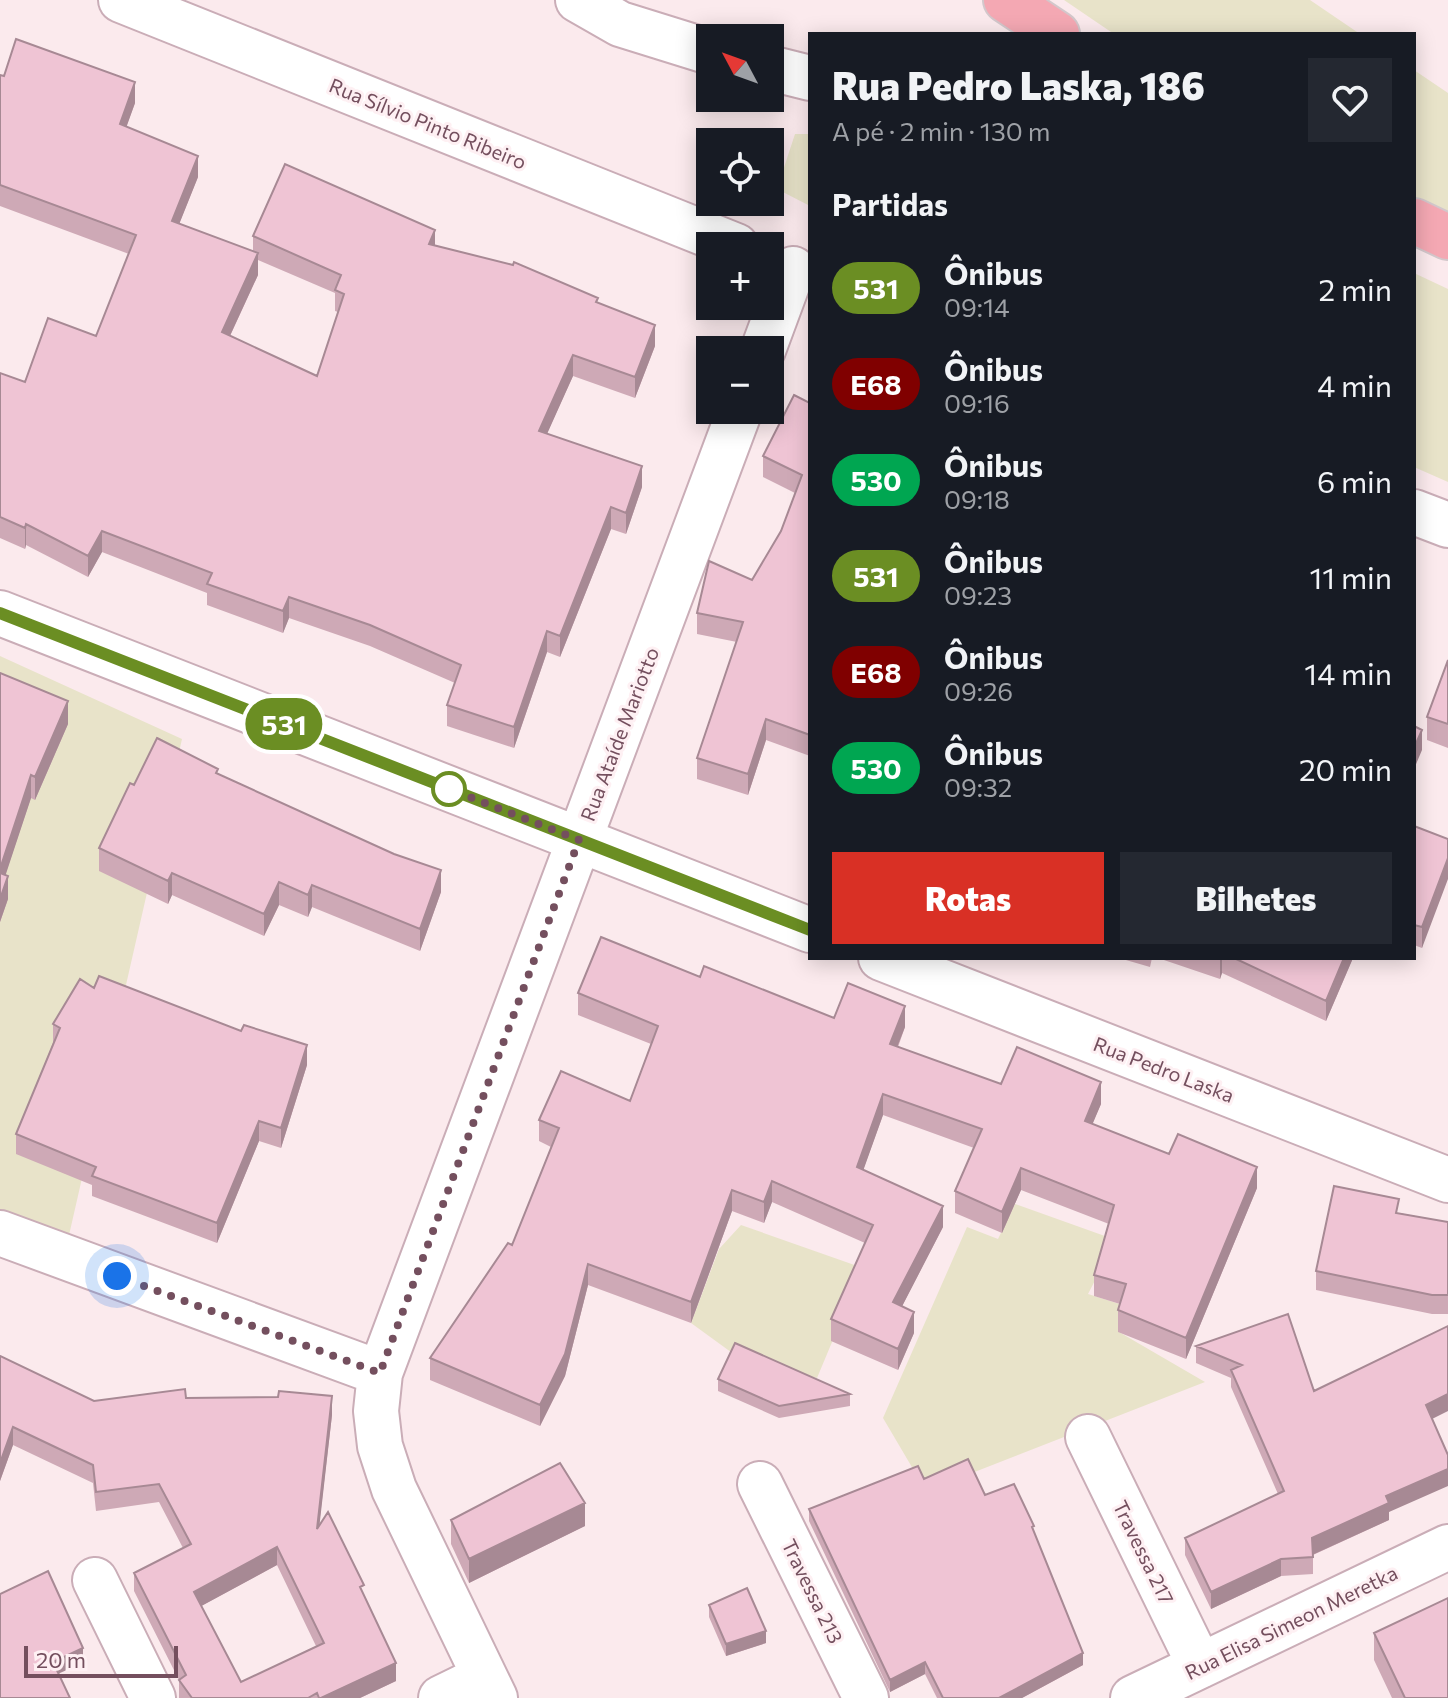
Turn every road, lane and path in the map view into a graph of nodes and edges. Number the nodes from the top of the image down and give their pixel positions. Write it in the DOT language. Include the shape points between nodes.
graph roads {
  1 [pos="121,0"];
  2 [pos="578,0"];
  3 [pos="1006,0"];
  4 [pos="1054,32"];
  5 [pos="696,48"];
  6 [pos="784,72"];
  7 [pos="808,78"];
  8 [pos="1416,222"];
  9 [pos="701,232"];
  10 [pos="1448,237"];
  11 [pos="791,268"];
  12 [pos="768,336"];
  13 [pos="735,424"];
  14 [pos="1416,513"];
  15 [pos="1448,525"];
  16 [pos="0,613"];
  17 [pos="579,840"];
  18 [pos="808,929"];
  19 [pos="886,960"];
  20 [pos="1447,1177"];
  21 [pos="0,1233"];
  22 [pos="380,1373"];
  23 [pos="1088,1437"];
  24 [pos="760,1484"];
  25 [pos="1448,1547"];
  26 [pos="95,1580"];
  27 [pos="1200,1666"];
  28 [pos="490,1688"];
  29 [pos="153,1698"];
  30 [pos="441,1698"];
  31 [pos="866,1698"];
  32 [pos="1133,1698"];
  1 -- 9 [label="street, Rua Sílvio Pinto Ribeiro"];
  2 -- 5 [label="street" via="620,24"];
  3 -- 4 [label="main road"];
  6 -- 7 [label="street"];
  8 -- 10 [label="main road"];
  11 -- 12 [label="street"];
  13 -- 17 [label="street, Rua Ataíde Mariotto"];
  14 -- 15 [label="street"];
  16 -- 17 [label="street"];
  17 -- 18 [label="street"];
  17 -- 22 [label="street, Rua Ataíde Mariotto"];
  19 -- 20 [label="street, Rua Pedro Laska"];
  21 -- 22 [label="street"];
  22 -- 28 [label="street, Rua Ataíde Mariotto" via="380,1446 394,1489"];
  23 -- 27 [label="street, Travessa 217"];
  24 -- 31 [label="street, Travessa 213"];
  25 -- 27 [label="street, Rua Elisa Simeon Meretka"];
  26 -- 29 [label="street"];
  27 -- 32 [label="street, Rua Elisa Simeon Meretka"];
  28 -- 30 [label="street"];
}
